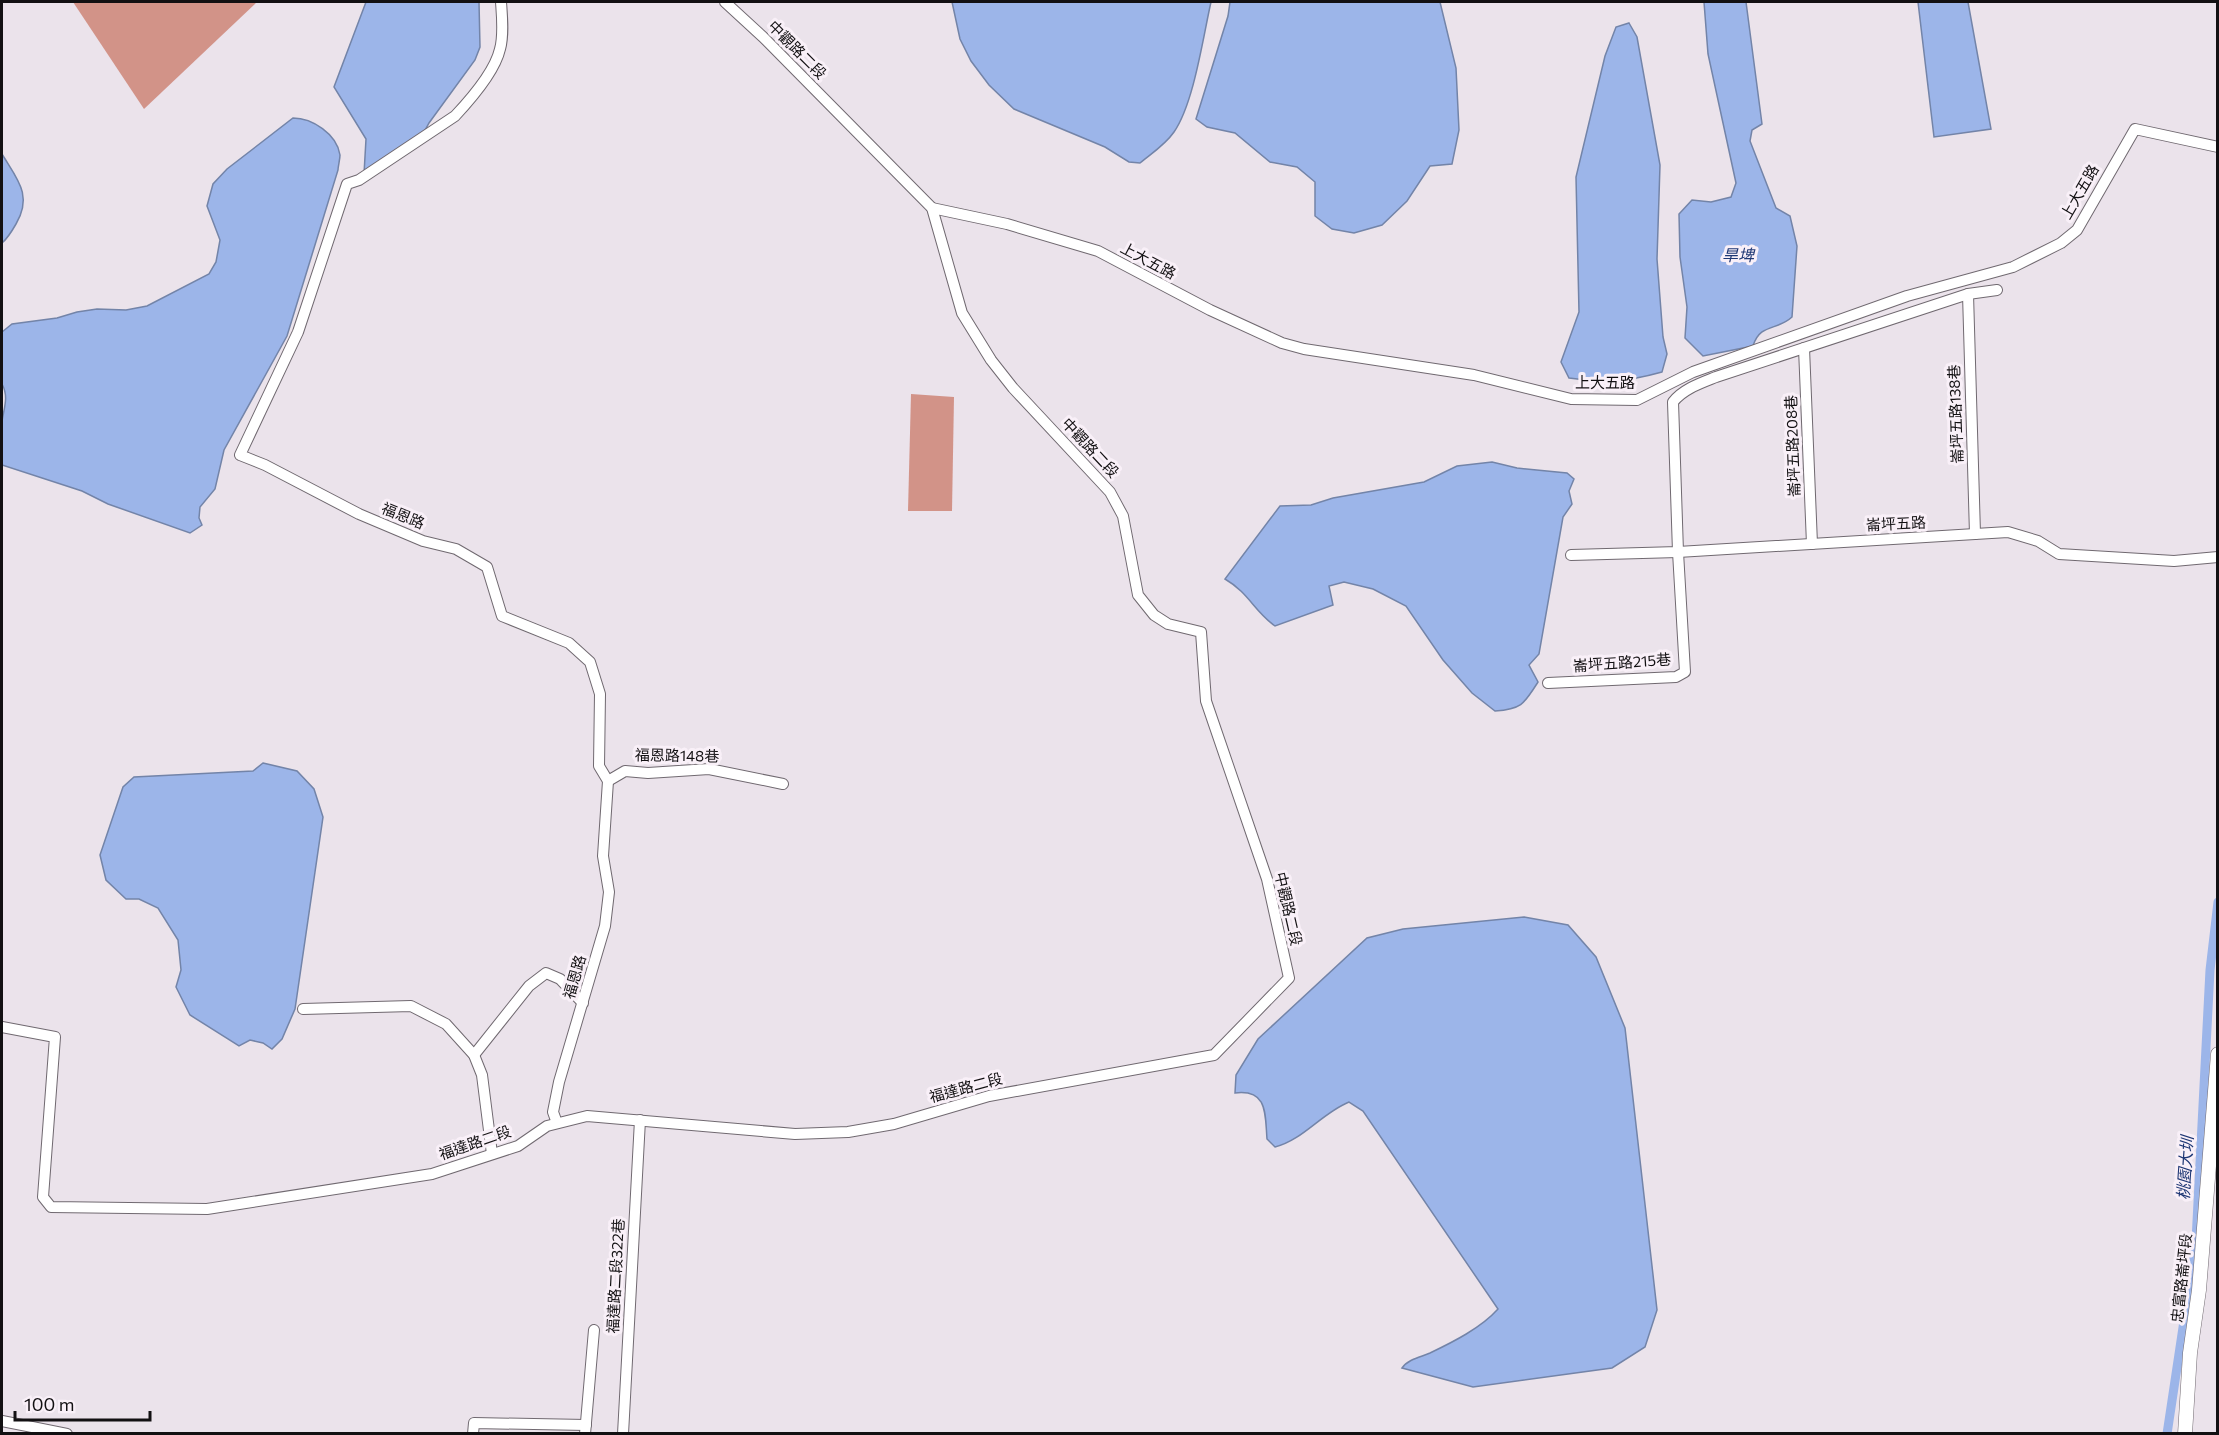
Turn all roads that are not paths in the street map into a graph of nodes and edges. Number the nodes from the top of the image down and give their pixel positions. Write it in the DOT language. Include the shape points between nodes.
graph roads {
  1 [pos="501,2"];
  2 [pos="726,2"];
  3 [pos="2217,147"];
  4 [pos="932,208"];
  5 [pos="1998,291"];
  6 [pos="1968,294"];
  7 [pos="1804,348"];
  8 [pos="1670,385"];
  9 [pos="1686,390"];
  10 [pos="1975,534"];
  11 [pos="1812,544"];
  12 [pos="1678,552"];
  13 [pos="1571,555"];
  14 [pos="2217,557"];
  15 [pos="1548,683"];
  16 [pos="608,781"];
  17 [pos="783,784"];
  18 [pos="583,1003"];
  19 [pos="303,1009"];
  20 [pos="2,1027"];
  21 [pos="2217,1054"];
  22 [pos="474,1055"];
  23 [pos="1214,1055"];
  24 [pos="640,1120"];
  25 [pos="557,1123"];
  26 [pos="492,1154"];
  27 [pos="594,1330"];
  28 [pos="2,1421"];
  29 [pos="586,1429"];
  30 [pos="67,1434"];
  31 [pos="473,1434"];
  32 [pos="623,1434"];
  33 [pos="2186,1434"];
  1 -- 16 [label="street, 福恩路" via="500,50 468,103 455,116 359,180 347,184 298,332 240,455 359,514 423,541 456,549 487,567 502,616 569,643 590,662 600,694 599,766"];
  2 -- 4 [label="street, 中觀路二段"];
  3 -- 8 [label="street, 上大五路" via="2135,129 2076,230 2061,243 2013,267 1907,296 1693,372"];
  4 -- 8 [label="street, 上大五路" via="1008,224 1098,251 1210,310 1304,349 1474,375 1571,399 1637,400"];
  4 -- 23 [label="street, 中觀路二段" via="962,313 991,360 1110,492 1124,516 1138,595 1154,615 1168,624 1201,632 1206,701 1267,879 1289,978"];
  5 -- 6 [label="street"];
  6 -- 7 [label="street"];
  6 -- 10 [label="street, 崙坪五路138巷"];
  7 -- 9 [label="street"];
  7 -- 11 [label="street, 崙坪五路208巷"];
  8 -- 9 [label="street"];
  9 -- 12 [label="street" via="1673,402"];
  10 -- 11 [label="street, 崙坪五路"];
  10 -- 14 [label="street, 崙坪五路" via="2008,532 2038,541 2059,554 2174,561"];
  11 -- 12 [label="street, 崙坪五路"];
  12 -- 13 [label="street, 崙坪五路"];
  12 -- 15 [label="street, 崙坪五路215巷" via="1685,672 1676,677"];
  16 -- 17 [label="street, 福恩路148巷" via="625,771 709,769"];
  16 -- 18 [label="street, 福恩路" via="603,856 609,892 605,926"];
  18 -- 22 [label="street" via="560,979 546,973 529,986"];
  18 -- 25 [label="street, 福恩路" via="559,1082 553,1112"];
  19 -- 22 [label="street" via="411,1006 446,1024"];
  20 -- 26 [label="street, 福達路二段" via="54,1037 43,1197 51,1207 207,1209 432,1174"];
  21 -- 33 [label="street, 忠富路崙坪段"];
  22 -- 26 [label="street" via="482,1075"];
  23 -- 24 [label="street, 福達路二段" via="988,1096 894,1124 848,1132 771,1133"];
  24 -- 25 [label="street, 福達路二段" via="587,1116"];
  24 -- 32 [label="street, 福達路二段322巷"];
  25 -- 26 [label="street, 福達路二段" via="518,1146"];
  27 -- 29 [label="street"];
  28 -- 30 [label="street"];
  29 -- 31 [label="street" via="474,1423"];
}
